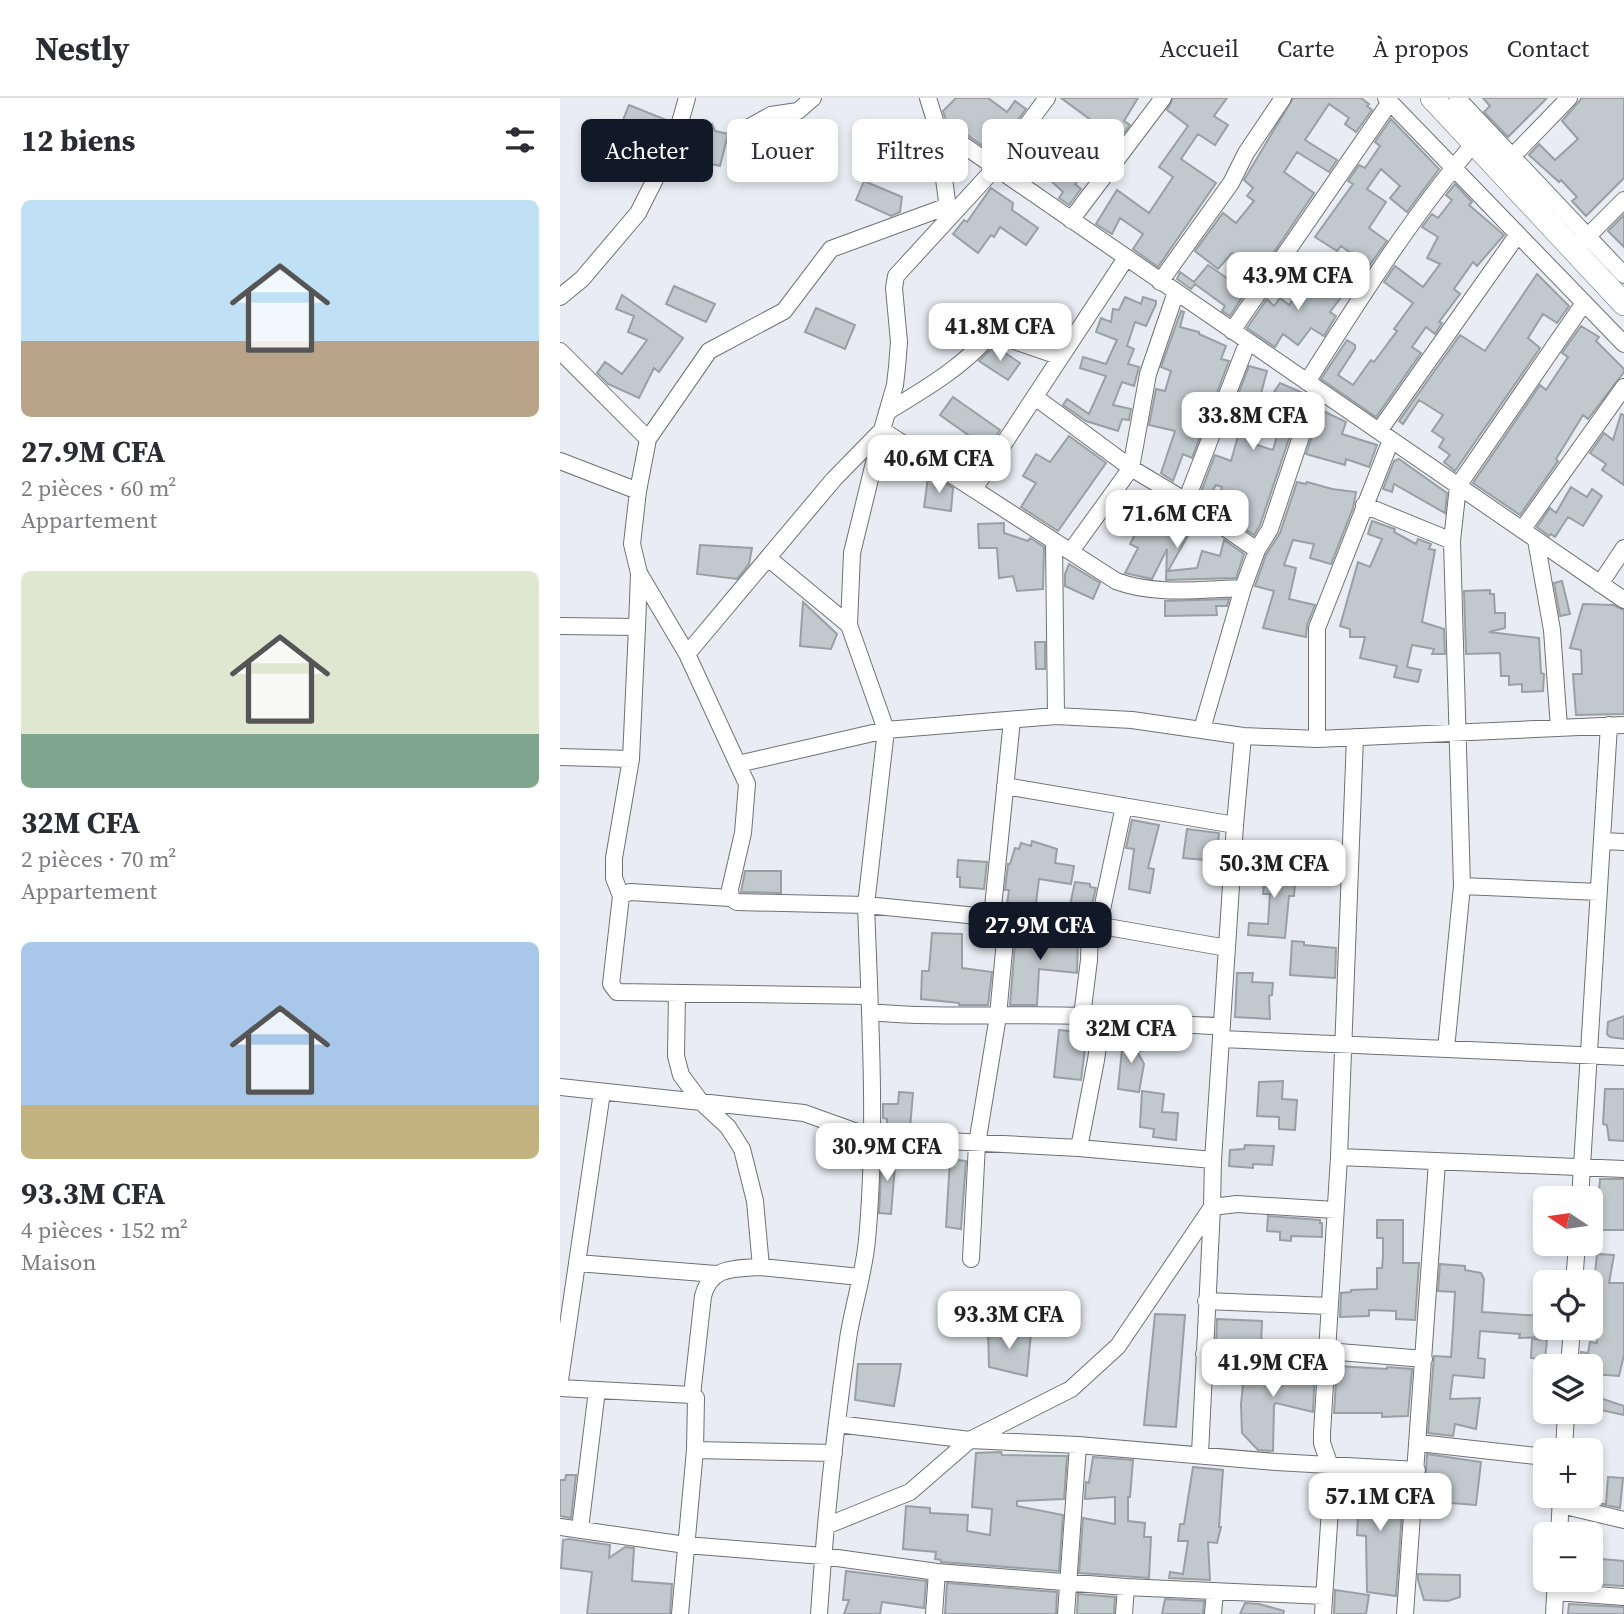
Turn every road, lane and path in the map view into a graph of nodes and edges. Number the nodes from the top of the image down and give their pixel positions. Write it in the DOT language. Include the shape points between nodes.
graph roads {
  1 [pos="687,98"];
  2 [pos="813,98"];
  3 [pos="1047,98"];
  4 [pos="1163,98"];
  5 [pos="1283,98"];
  6 [pos="1432,98"];
  7 [pos="1457,98"];
  8 [pos="1569,98"];
  9 [pos="1388,100"];
  10 [pos="764,119"];
  11 [pos="1031,119"];
  12 [pos="1475,142"];
  13 [pos="1506,163"];
  14 [pos="1453,167"];
  15 [pos="982,180"];
  16 [pos="944,182"];
  17 [pos="1015,182"];
  18 [pos="1624,200"];
  19 [pos="948,212"];
  20 [pos="1071,220"];
  21 [pos="1518,234"];
  22 [pos="1581,243"];
  23 [pos="1126,258"];
  24 [pos="1624,275"];
  25 [pos="1160,282"];
  26 [pos="1176,292"];
  27 [pos="560,297"];
  28 [pos="1584,303"];
  29 [pos="1624,304"];
  30 [pos="1232,331"];
  31 [pos="1248,341"];
  32 [pos="1624,344"];
  33 [pos="560,351"];
  34 [pos="1061,357"];
  35 [pos="1312,385"];
  36 [pos="1624,387"];
  37 [pos="1035,397"];
  38 [pos="887,412"];
  39 [pos="882,429"];
  40 [pos="1385,436"];
  41 [pos="648,439"];
  42 [pos="560,461"];
  43 [pos="1131,468"];
  44 [pos="1458,486"];
  45 [pos="974,489"];
  46 [pos="638,491"];
  47 [pos="1186,501"];
  48 [pos="1364,505"];
  49 [pos="1522,530"];
  50 [pos="1536,540"];
  51 [pos="1452,541"];
  52 [pos="1054,543"];
  53 [pos="1624,548"];
  54 [pos="1258,550"];
  55 [pos="1071,551"];
  56 [pos="768,558"];
  57 [pos="639,573"];
  58 [pos="1600,584"];
  59 [pos="1243,588"];
  60 [pos="1624,600"];
  61 [pos="849,625"];
  62 [pos="560,626"];
  63 [pos="637,627"];
  64 [pos="687,654"];
  65 [pos="1056,716"];
  66 [pos="1012,720"];
  67 [pos="1616,725"];
  68 [pos="1559,728"];
  69 [pos="1202,729"];
  70 [pos="886,730"];
  71 [pos="1456,732"];
  72 [pos="1243,736"];
  73 [pos="1355,737"];
  74 [pos="1317,739"];
  75 [pos="560,757"];
  76 [pos="631,759"];
  77 [pos="738,764"];
  78 [pos="1005,786"];
  79 [pos="1124,806"];
  80 [pos="1235,825"];
  81 [pos="1602,841"];
  82 [pos="1624,842"];
  83 [pos="1462,886"];
  84 [pos="1599,892"];
  85 [pos="621,896"];
  86 [pos="731,898"];
  87 [pos="866,905"];
  88 [pos="999,918"];
  89 [pos="1093,926"];
  90 [pos="1227,948"];
  91 [pos="677,993"];
  92 [pos="870,1004"];
  93 [pos="998,1016"];
  94 [pos="1082,1016"];
  95 [pos="1102,1017"];
  96 [pos="1222,1032"];
  97 [pos="1344,1044"];
  98 [pos="1446,1049"];
  99 [pos="1588,1056"];
  100 [pos="1624,1057"];
  101 [pos="560,1087"];
  102 [pos="602,1092"];
  103 [pos="701,1102"];
  104 [pos="871,1137"];
  105 [pos="977,1144"];
  106 [pos="1079,1148"];
  107 [pos="1339,1157"];
  108 [pos="1213,1160"];
  109 [pos="1437,1162"];
  110 [pos="1581,1166"];
  111 [pos="1624,1169"];
  112 [pos="1580,1186"];
  113 [pos="1212,1208"];
  114 [pos="1335,1210"];
  115 [pos="971,1259"];
  116 [pos="577,1263"];
  117 [pos="761,1267"];
  118 [pos="716,1274"];
  119 [pos="860,1277"];
  120 [pos="567,1290"];
  121 [pos="1206,1301"];
  122 [pos="1329,1306"];
  123 [pos="1204,1354"];
  124 [pos="1326,1355"];
  125 [pos="1424,1359"];
  126 [pos="560,1380"];
  127 [pos="560,1388"];
  128 [pos="597,1390"];
  129 [pos="692,1395"];
  130 [pos="837,1424"];
  131 [pos="970,1440"];
  132 [pos="1419,1443"];
  133 [pos="1078,1445"];
  134 [pos="695,1450"];
  135 [pos="834,1452"];
  136 [pos="1200,1454"];
  137 [pos="1533,1456"];
  138 [pos="1329,1464"];
  139 [pos="1417,1470"];
  140 [pos="1592,1508"];
  141 [pos="1623,1515"];
  142 [pos="560,1527"];
  143 [pos="826,1527"];
  144 [pos="580,1529"];
  145 [pos="686,1545"];
  146 [pos="823,1556"];
  147 [pos="937,1572"];
  148 [pos="1067,1583"];
  149 [pos="1126,1587"];
  150 [pos="1215,1591"];
  151 [pos="1556,1592"];
  152 [pos="1593,1592"];
  153 [pos="1324,1596"];
  154 [pos="1624,1597"];
  155 [pos="680,1614"];
  156 [pos="818,1614"];
  157 [pos="934,1614"];
  158 [pos="1066,1614"];
  159 [pos="1124,1614"];
  160 [pos="1213,1614"];
  161 [pos="1323,1614"];
  162 [pos="1405,1614"];
  163 [pos="1554,1614"];
  1 -- 27 [label="street" via="675,140 638,213 582,279"];
  2 -- 10 [label="street" via="799,111"];
  3 -- 11 [label="street"];
  4 -- 20 [label="street"];
  5 -- 25 [label="street" via="1231,183"];
  6 -- 12 [label="street"];
  7 -- 13 [label="street"];
  8 -- 13 [label="street"];
  9 -- 14 [label="street"];
  9 -- 30 [label="street"];
  12 -- 13 [label="street"];
  12 -- 14 [label="street"];
  13 -- 22 [label="street"];
  14 -- 21 [label="street"];
  14 -- 35 [label="street" via="1373,279"];
  15 -- 19 [label="street"];
  16 -- 19 [label="street"];
  17 -- 20 [label="street"];
  18 -- 22 [label="street"];
  19 -- 38 [label="street" via="896,276 899,342"];
  19 -- 41 [label="street" via="831,249 784,311 709,351"];
  20 -- 23 [label="street"];
  21 -- 28 [label="street"];
  21 -- 40 [label="street"];
  22 -- 24 [label="street"];
  22 -- 29 [label="street"];
  23 -- 25 [label="street"];
  23 -- 34 [label="street"];
  25 -- 26 [label="street"];
  26 -- 30 [label="street"];
  26 -- 43 [label="street" via="1148,374"];
  28 -- 32 [label="street"];
  28 -- 44 [label="street"];
  30 -- 31 [label="street"];
  31 -- 35 [label="street"];
  31 -- 47 [label="street"];
  33 -- 41 [label="street"];
  34 -- 37 [label="street"];
  34 -- 38 [label="street" via="1003,337 988,337 934,384"];
  35 -- 40 [label="street"];
  35 -- 54 [label="street" via="1270,529"];
  36 -- 49 [label="street"];
  37 -- 43 [label="street"];
  37 -- 45 [label="street"];
  38 -- 39 [label="street"];
  39 -- 45 [label="street"];
  39 -- 56 [label="street"];
  39 -- 61 [label="street" via="852,553"];
  40 -- 44 [label="street"];
  40 -- 48 [label="street"];
  41 -- 46 [label="street"];
  42 -- 46 [label="street"];
  43 -- 47 [label="street"];
  43 -- 55 [label="street"];
  44 -- 49 [label="street"];
  44 -- 51 [label="street"];
  45 -- 52 [label="street"];
  46 -- 57 [label="street" via="632,544"];
  47 -- 54 [label="street"];
  48 -- 51 [label="street"];
  48 -- 74 [label="street" via="1317,628"];
  49 -- 50 [label="street"];
  50 -- 58 [label="street"];
  50 -- 68 [label="street" via="1552,630"];
  51 -- 71 [label="street"];
  52 -- 55 [label="street"];
  52 -- 65 [label="street"];
  53 -- 58 [label="street"];
  54 -- 59 [label="street"];
  55 -- 59 [label="street" via="1133,587"];
  56 -- 61 [label="street"];
  56 -- 64 [label="street"];
  57 -- 63 [label="street"];
  57 -- 64 [label="street"];
  58 -- 60 [label="street"];
  59 -- 69 [label="street"];
  61 -- 70 [label="street"];
  62 -- 63 [label="street"];
  63 -- 76 [label="street"];
  64 -- 77 [label="street"];
  65 -- 66 [label="street"];
  65 -- 69 [label="street"];
  66 -- 70 [label="street"];
  66 -- 78 [label="street"];
  67 -- 68 [label="street"];
  67 -- 81 [label="street"];
  68 -- 71 [label="street"];
  69 -- 72 [label="street"];
  70 -- 77 [label="street"];
  70 -- 87 [label="street"];
  71 -- 73 [label="street"];
  71 -- 83 [label="street"];
  72 -- 74 [label="street"];
  72 -- 80 [label="street"];
  73 -- 74 [label="street"];
  73 -- 97 [label="street"];
  75 -- 76 [label="street"];
  76 -- 85 [label="street" via="614,858 614,878"];
  77 -- 86 [label="street" via="747,784"];
  78 -- 79 [label="street"];
  78 -- 88 [label="street"];
  79 -- 80 [label="street"];
  79 -- 89 [label="street" via="1100,919"];
  80 -- 90 [label="street"];
  81 -- 82 [label="street"];
  81 -- 84 [label="street"];
  83 -- 84 [label="street"];
  83 -- 98 [label="street"];
  84 -- 99 [label="street"];
  85 -- 86 [label="street" via="629,892"];
  85 -- 91 [label="street" via="612,988 617,992"];
  86 -- 87 [label="street" via="737,902"];
  87 -- 88 [label="street"];
  87 -- 92 [label="street"];
  88 -- 89 [label="street"];
  88 -- 93 [label="street"];
  89 -- 90 [label="street"];
  89 -- 94 [label="street"];
  90 -- 96 [label="street"];
  91 -- 92 [label="street"];
  91 -- 103 [label="street" via="676,1056 681,1075"];
  92 -- 93 [label="street" via="905,1016"];
  92 -- 104 [label="street"];
  93 -- 94 [label="street"];
  93 -- 105 [label="street"];
  94 -- 95 [label="street"];
  95 -- 96 [label="street"];
  95 -- 106 [label="street"];
  96 -- 97 [label="street"];
  96 -- 108 [label="street"];
  97 -- 98 [label="street"];
  97 -- 107 [label="street"];
  98 -- 99 [label="street"];
  99 -- 100 [label="street"];
  99 -- 110 [label="street"];
  101 -- 102 [label="street"];
  102 -- 103 [label="street"];
  102 -- 116 [label="street"];
  103 -- 104 [label="street" via="804,1113"];
  103 -- 117 [label="street" via="728,1127 742,1149 755,1201"];
  104 -- 105 [label="street"];
  104 -- 119 [label="street" via="868,1227"];
  105 -- 106 [label="street"];
  105 -- 115 [label="street"];
  106 -- 108 [label="street"];
  107 -- 109 [label="street"];
  107 -- 114 [label="street"];
  108 -- 113 [label="street"];
  109 -- 110 [label="street"];
  109 -- 125 [label="street"];
  110 -- 111 [label="street"];
  110 -- 112 [label="street"];
  113 -- 114 [label="street" via="1237,1204"];
  113 -- 121 [label="street"];
  113 -- 131 [label="street" via="1118,1346 1071,1389"];
  114 -- 122 [label="street"];
  116 -- 118 [label="street"];
  116 -- 120 [label="street"];
  117 -- 118 [label="street"];
  117 -- 119 [label="street"];
  118 -- 129 [label="street" via="707,1281 703,1296"];
  119 -- 130 [label="street"];
  120 -- 126 [label="street"];
  121 -- 122 [label="street"];
  121 -- 123 [label="street"];
  122 -- 124 [label="street"];
  123 -- 124 [label="street"];
  123 -- 136 [label="street"];
  124 -- 125 [label="street"];
  124 -- 138 [label="street" via="1321,1433"];
  125 -- 132 [label="street"];
  127 -- 128 [label="street"];
  128 -- 129 [label="street"];
  128 -- 144 [label="street"];
  129 -- 134 [label="street" via="697,1402"];
  130 -- 131 [label="street"];
  130 -- 135 [label="street"];
  131 -- 133 [label="street"];
  131 -- 143 [label="street" via="910,1492"];
  132 -- 137 [label="street"];
  132 -- 139 [label="street"];
  133 -- 136 [label="street"];
  133 -- 148 [label="street"];
  134 -- 135 [label="street"];
  134 -- 145 [label="street"];
  135 -- 143 [label="street"];
  136 -- 138 [label="street"];
  138 -- 139 [label="street"];
  138 -- 153 [label="street"];
  139 -- 162 [label="street"];
  140 -- 141 [label="street"];
  142 -- 144 [label="street"];
  143 -- 146 [label="street"];
  144 -- 145 [label="street"];
  145 -- 146 [label="street"];
  145 -- 155 [label="street"];
  146 -- 147 [label="street"];
  146 -- 156 [label="street"];
  147 -- 148 [label="street"];
  147 -- 157 [label="street"];
  148 -- 149 [label="street"];
  148 -- 158 [label="street"];
  149 -- 150 [label="street"];
  149 -- 159 [label="street"];
  150 -- 153 [label="street"];
  150 -- 160 [label="street"];
  151 -- 163 [label="street"];
  152 -- 154 [label="street"];
  153 -- 161 [label="street"];
}
